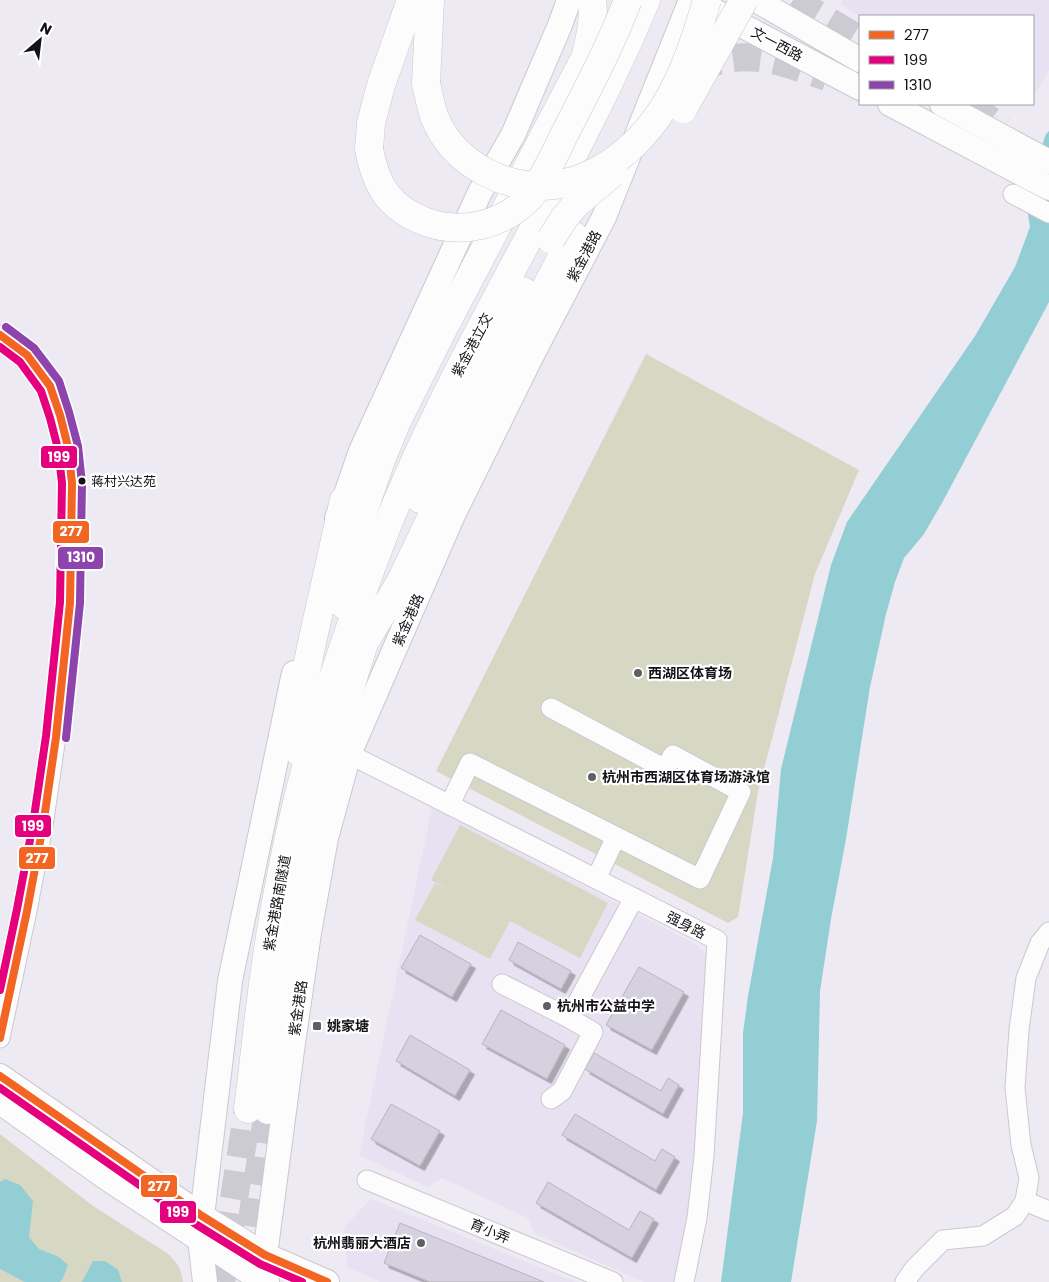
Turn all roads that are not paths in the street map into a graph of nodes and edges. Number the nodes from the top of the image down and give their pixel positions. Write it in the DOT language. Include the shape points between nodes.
graph roads {
  1 [pos="411,0"];
  2 [pos="430,0"];
  3 [pos="569,0"];
  4 [pos="592,0"];
  5 [pos="628,0"];
  6 [pos="646,0"];
  7 [pos="665,0"];
  8 [pos="693,0"];
  9 [pos="708,0"];
  10 [pos="744,0"];
  11 [pos="756,0"];
  12 [pos="859,59"];
  13 [pos="859,87"];
  14 [pos="892,105"];
  15 [pos="944,105"];
  16 [pos="1039,157"];
  17 [pos="1049,188"];
  18 [pos="1013,194"];
  19 [pos="532,196"];
  20 [pos="1049,213"];
  21 [pos="562,237"];
  22 [pos="0,335"];
  23 [pos="393,471"];
  24 [pos="344,500"];
  25 [pos="453,516"];
  26 [pos="364,643"];
  27 [pos="333,708"];
  28 [pos="551,708"];
  29 [pos="350,754"];
  30 [pos="297,803"];
  31 [pos="450,804"];
  32 [pos="616,837"];
  33 [pos="596,879"];
  34 [pos="634,898"];
  35 [pos="1049,932"];
  36 [pos="502,984"];
  37 [pos="569,1018"];
  38 [pos="0,1038"];
  39 [pos="0,1076"];
  40 [pos="551,1098"];
  41 [pos="0,1102"];
  42 [pos="367,1180"];
  43 [pos="1025,1200"];
  44 [pos="1049,1212"];
  45 [pos="202,1216"];
  46 [pos="200,1239"];
  47 [pos="265,1255"];
  48 [pos="261,1281"];
  49 [pos="205,1282"];
  50 [pos="327,1282"];
  51 [pos="613,1282"];
  52 [pos="684,1282"];
  53 [pos="905,1282"];
  1 -- 19 [label="highway, bridge" via="371,123 369,149 372,167 391,202 420,220 457,228 483,225 505,216"];
  2 -- 9 [label="highway, bridge" via="426,83 436,122 454,150 478,168 505,180 540,185 581,178 614,161 634,144 660,113 680,77"];
  3 -- 24 [label="main road" via="512,135 480,192 361,450"];
  4 -- 23 [label="highway, bridge" via="585,58 397,421"];
  5 -- 19 [label="highway, bridge" via="588,88"];
  6 -- 23 [label="highway, 紫金港立交" via="575,152 439,410"];
  7 -- 21 [label="highway, 紫金港立交, bridge"];
  8 -- 13 [label="main road, 文一西路"];
  8 -- 25 [label="main road, 紫金港路" via="604,218"];
  10 -- 21 [label="highway, bridge" via="673,122 648,147 576,204 565,217"];
  11 -- 12 [label="main road, 文一西路"];
  14 -- 17 [label="main road"];
  15 -- 16 [label="main road"];
  18 -- 20 [label="street"];
  19 -- 23 [label="highway" via="453,345"];
  21 -- 26 [label="highway" via="400,583"];
  21 -- 26 [label="highway, 紫金港立交" via="440,452"];
  22 -- 38 [label="street" via="27,355 50,386 68,446 72,483 70,603 56,737 43,826"];
  23 -- 27 [label="highway, 紫金港立交" via="383,537 358,605"];
  23 -- 27 [label="highway" via="358,526 345,602 332,642"];
  24 -- 30 [label="highway" via="302,691"];
  24 -- 45 [label="main road" via="328,538 313,590 230,981"];
  25 -- 27 [label="highway"];
  25 -- 29 [label="main road, 紫金港路"];
  26 -- 27 [label="highway"];
  27 -- 30 [label="highway, 紫金港路南隧道"];
  27 -- 30 [label="highway, 紫金港路南隧道" via="321,788 293,915 258,1109 271,927"];
  28 -- 32 [label="street" via="665,770 673,755 741,792 700,880"];
  29 -- 31 [label="street, 强身路"];
  29 -- 47 [label="main road, 紫金港路" via="326,838 309,933"];
  31 -- 32 [label="street" via="470,763"];
  31 -- 33 [label="street, 强身路"];
  32 -- 33 [label="street"];
  33 -- 34 [label="street, 强身路"];
  34 -- 37 [label="street"];
  34 -- 52 [label="street, 强身路" via="717,940 704,1156 697,1218"];
  35 -- 43 [label="street" via="1040,943 1026,978 1019,1040 1015,1088 1021,1145 1029,1178"];
  36 -- 37 [label="street"];
  37 -- 40 [label="street" via="593,1032 562,1091"];
  39 -- 45 [label="main road"];
  41 -- 46 [label="main road" via="105,1177"];
  42 -- 51 [label="street, 育小弄"];
  43 -- 44 [label="street"];
  43 -- 53 [label="street" via="1015,1216 983,1236 944,1240"];
  45 -- 46 [label="main road"];
  45 -- 47 [label="main road"];
  46 -- 48 [label="main road"];
  46 -- 49 [label="main road"];
  47 -- 48 [label="main road, 紫金港路"];
  47 -- 50 [label="main road"];
}
